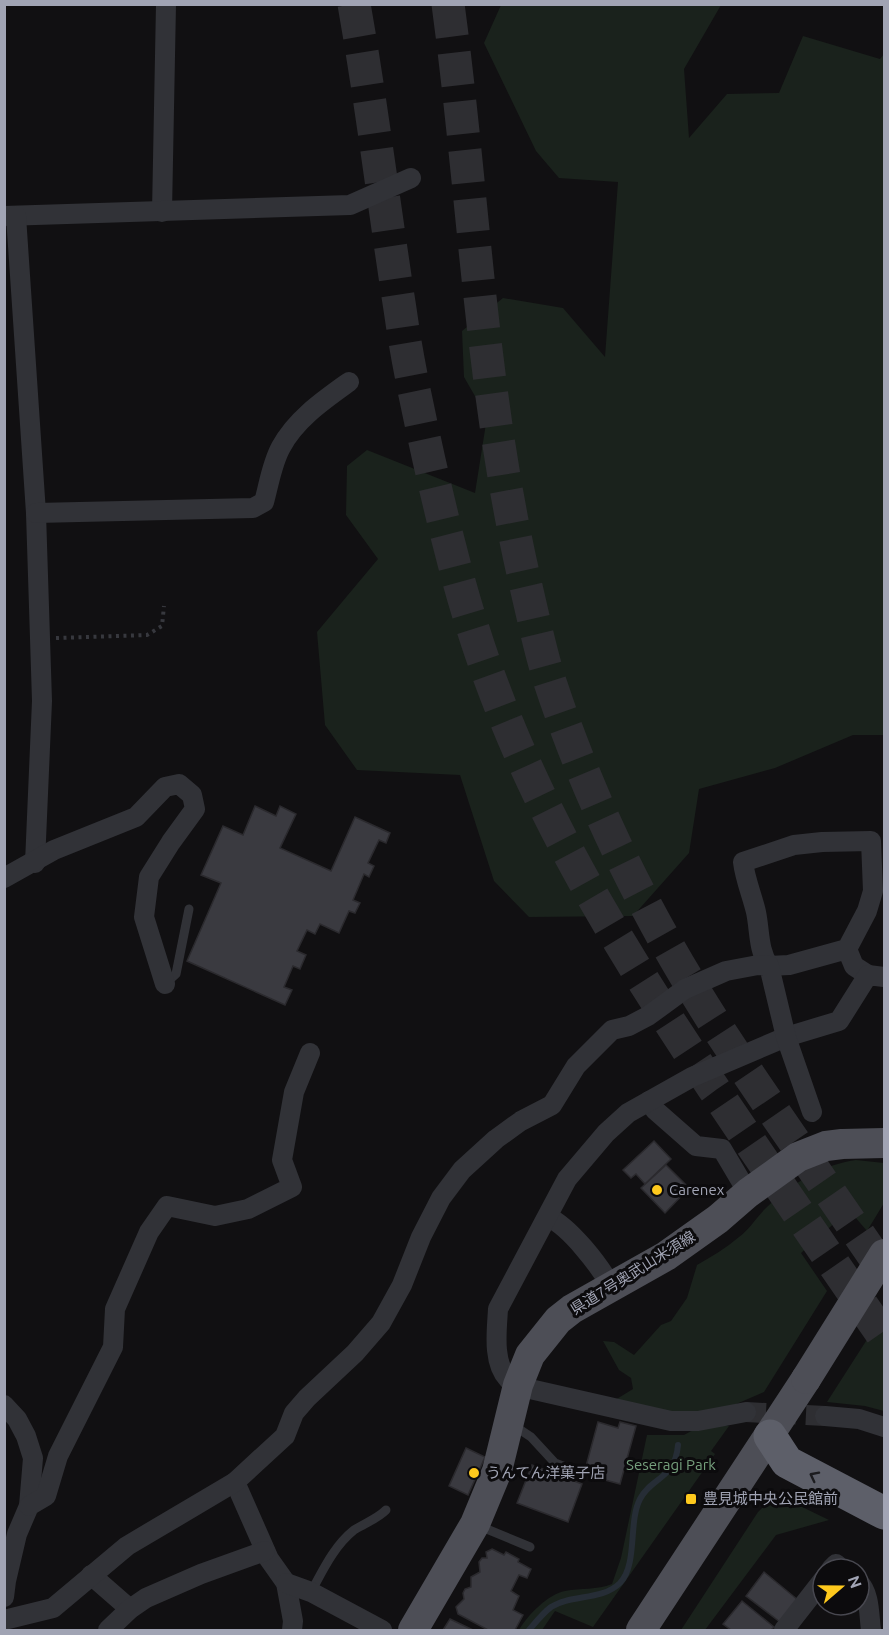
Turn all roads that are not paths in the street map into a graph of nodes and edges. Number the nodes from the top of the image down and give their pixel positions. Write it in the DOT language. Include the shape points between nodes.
graph roads {
  1 [pos="166,4"];
  2 [pos="411,178"];
  3 [pos="162,212"];
  4 [pos="10,216"];
  5 [pos="350,382"];
  6 [pos="36,513"];
  7 [pos="34,863"];
  8 [pos="4,878"];
  9 [pos="189,909"];
  10 [pos="847,949"];
  11 [pos="769,966"];
  12 [pos="876,976"];
  13 [pos="165,984"];
  14 [pos="786,1037"];
  15 [pos="310,1053"];
  16 [pos="649,1101"];
  17 [pos="812,1112"];
  18 [pos="885,1143"];
  19 [pos="748,1193"];
  20 [pos="548,1217"];
  21 [pos="885,1254"];
  22 [pos="611,1286"];
  23 [pos="518,1385"];
  24 [pos="4,1405"];
  25 [pos="746,1412"];
  26 [pos="825,1416"];
  27 [pos="509,1422"];
  28 [pos="885,1427"];
  29 [pos="770,1436"];
  30 [pos="581,1473"];
  31 [pos="235,1482"];
  32 [pos="885,1490"];
  33 [pos="29,1506"];
  34 [pos="386,1510"];
  35 [pos="885,1513"];
  36 [pos="475,1524"];
  37 [pos="530,1547"];
  38 [pos="265,1551"];
  39 [pos="91,1575"];
  40 [pos="286,1583"];
  41 [pos="310,1592"];
  42 [pos="811,1595"];
  43 [pos="4,1597"];
  44 [pos="130,1609"];
  45 [pos="4,1620"];
  46 [pos="108,1630"];
  47 [pos="292,1630"];
  48 [pos="382,1630"];
  49 [pos="413,1630"];
  50 [pos="641,1630"];
  51 [pos="784,1630"];
  1 -- 3 [label="street"];
  2 -- 3 [label="street" via="350,205"];
  3 -- 4 [label="street"];
  4 -- 6 [label="street"];
  5 -- 6 [label="street" via="316,405 296,426 280,448 264,502 253,508"];
  6 -- 7 [label="street" via="42,701"];
  7 -- 8 [label="street"];
  7 -- 13 [label="street" via="54,850 136,817 165,787 179,784 192,795 195,809 149,877 144,917"];
  9 -- 13 [label="lane" via="176,974"];
  10 -- 11 [label="street" via="789,965"];
  10 -- 11 [label="street" via="873,891 871,841 794,845 743,862 762,956"];
  10 -- 12 [label="street" via="854,966"];
  11 -- 14 [label="street"];
  11 -- 31 [label="street" via="726,970 685,989 648,1016 612,1030 576,1066 552,1105 496,1139 462,1170 441,1198 381,1323 294,1413 285,1436"];
  12 -- 14 [label="street" via="838,1021"];
  14 -- 16 [label="street" via="692,1077"];
  14 -- 17 [label="street"];
  15 -- 33 [label="street" via="294,1092 282,1160 292,1187 248,1209 215,1216 167,1206 149,1232 115,1309 113,1347 58,1456 46,1496"];
  16 -- 19 [label="street" via="696,1146 722,1149"];
  16 -- 20 [label="street" via="606,1133 567,1179"];
  18 -- 19 [label="main road, 県道7号奥武山米須線" via="842,1144 813,1151 786,1164"];
  19 -- 22 [label="main road, 県道7号奥武山米須線" via="666,1256"];
  20 -- 22 [label="street" via="569,1233"];
  20 -- 23 [label="street" via="498,1309 499,1359 507,1378"];
  21 -- 29 [label="main road, bridge"];
  22 -- 23 [label="main road, 県道7号奥武山米須線" via="558,1320 530,1355"];
  23 -- 25 [label="street" via="671,1421 698,1421"];
  23 -- 27 [label="main road, 県道7号奥武山米須線"];
  24 -- 33 [label="street" via="17,1419 33,1458"];
  26 -- 28 [label="street" via="859,1419"];
  27 -- 30 [label="lane" via="531,1437 555,1462"];
  27 -- 36 [label="main road, 県道7号奥武山米須線" via="497,1471"];
  29 -- 32 [label="highway" via="799,1442"];
  35 -- 29 [label="highway, one-way" via="787,1462"];
  29 -- 50 [label="main road"];
  31 -- 38 [label="street"];
  31 -- 39 [label="street" via="127,1546"];
  33 -- 43 [label="street" via="17,1534"];
  34 -- 41 [label="lane" via="339,1544"];
  36 -- 37 [label="lane"];
  36 -- 49 [label="main road, 県道7号奥武山米須線"];
  38 -- 40 [label="street"];
  38 -- 44 [label="street" via="201,1574"];
  39 -- 44 [label="street"];
  39 -- 45 [label="street" via="52,1608"];
  40 -- 41 [label="street"];
  40 -- 47 [label="street"];
  41 -- 48 [label="street"];
  42 -- 51 [label="street"];
  44 -- 46 [label="street"];
}
